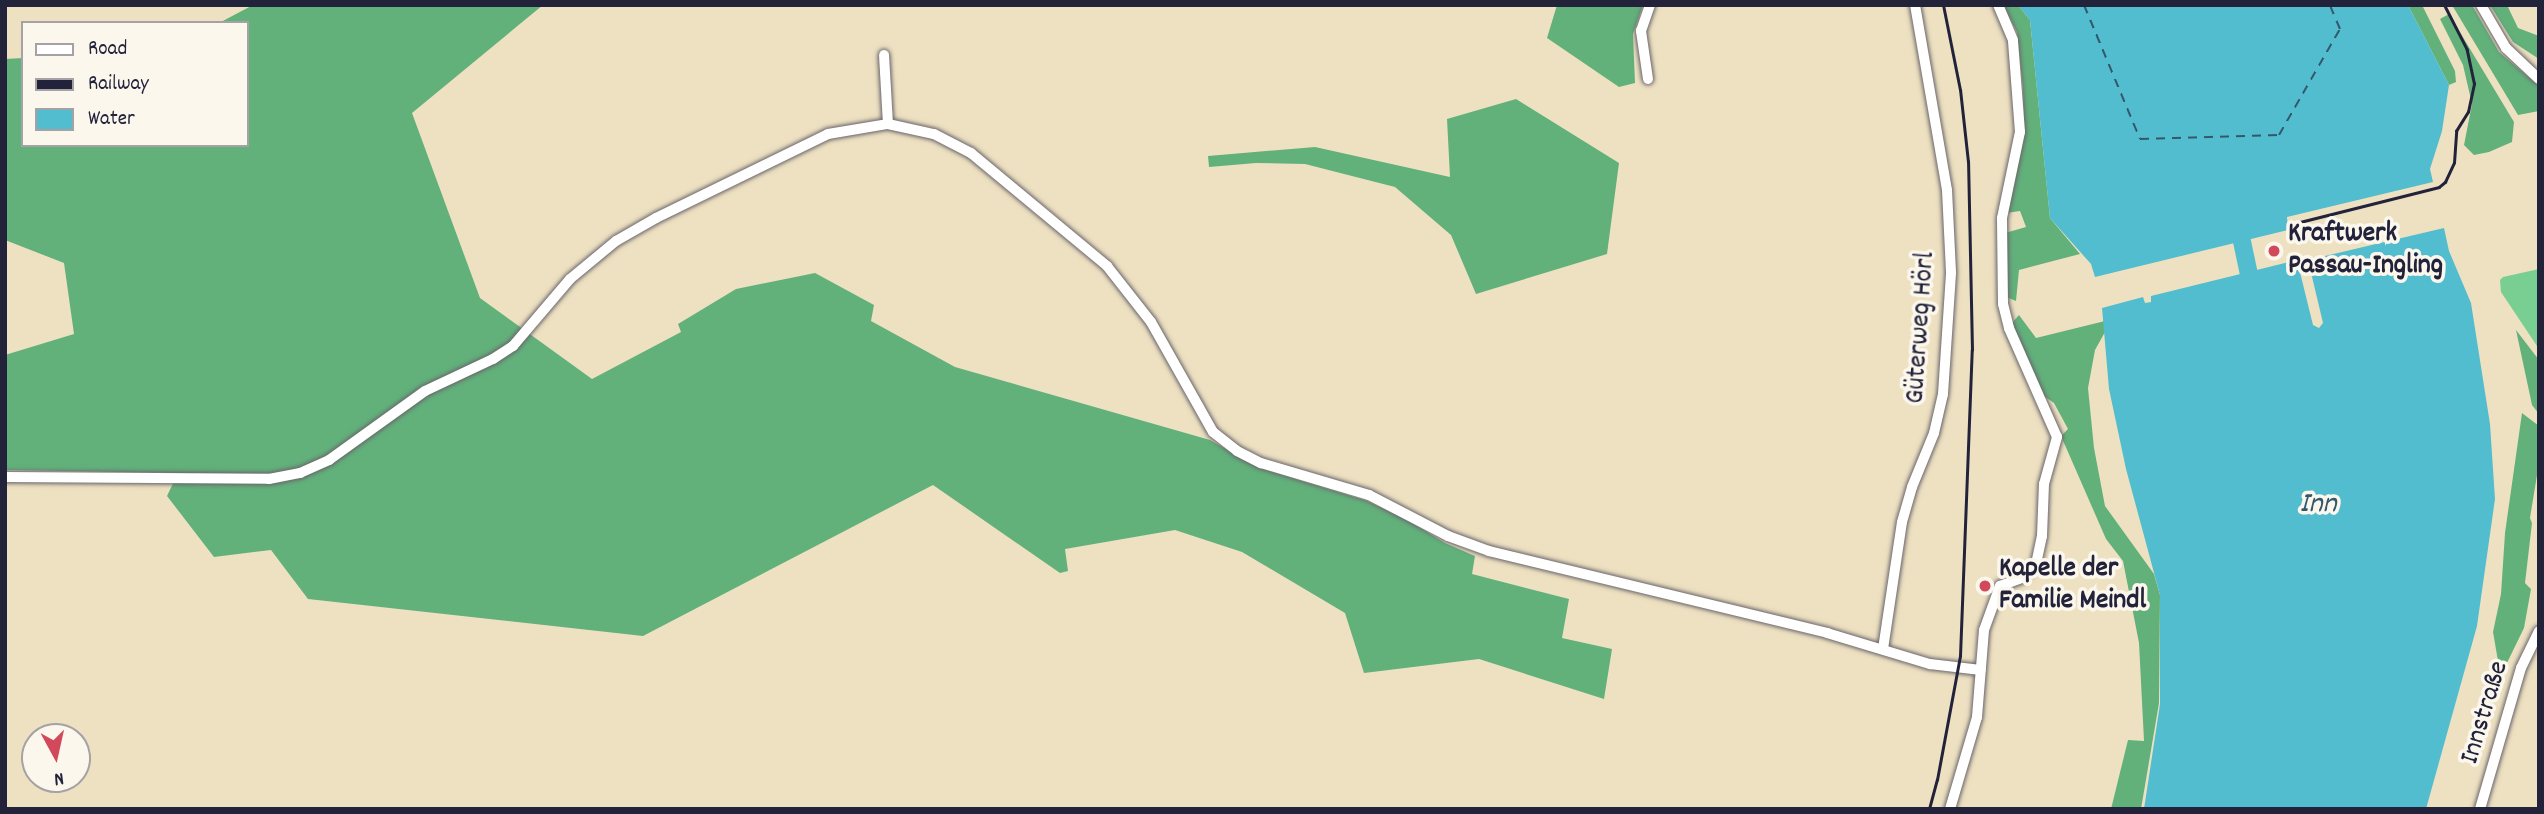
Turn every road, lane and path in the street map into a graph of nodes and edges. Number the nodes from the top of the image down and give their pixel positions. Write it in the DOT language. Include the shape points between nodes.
graph roads {
  1 [pos="1650,5"];
  2 [pos="1915,5"];
  3 [pos="1998,5"];
  4 [pos="2481,5"];
  5 [pos="884,55"];
  6 [pos="1648,79"];
  7 [pos="2539,79"];
  8 [pos="888,124"];
  9 [pos="5,477"];
  10 [pos="2539,631"];
  11 [pos="1883,649"];
  12 [pos="1981,670"];
  13 [pos="1950,809"];
  14 [pos="2480,809"];
  1 -- 6 [label="street" via="1641,31"];
  2 -- 11 [label="street, Güterweg Hörl" via="1947,190 1951,272 1943,394 1902,522"];
  3 -- 12 [label="street" via="2013,40 2020,132 2002,219 2003,304 2057,437 2043,484 2042,536 2036,564 1996,593 1984,630"];
  4 -- 7 [label="street" via="2506,48"];
  5 -- 8 [label="street"];
  8 -- 9 [label="street" via="828,134 626,235 570,279 513,346 425,391 329,460 300,473 269,479"];
  8 -- 11 [label="street" via="934,134 971,153 1107,266 1151,322 1213,432 1237,451 1261,463 1369,495 1448,536 1489,551"];
  10 -- 14 [label="street, Innstraße" via="2521,668"];
  11 -- 12 [label="street" via="1930,664"];
  12 -- 13 [label="street" via="1978,717"];
}
